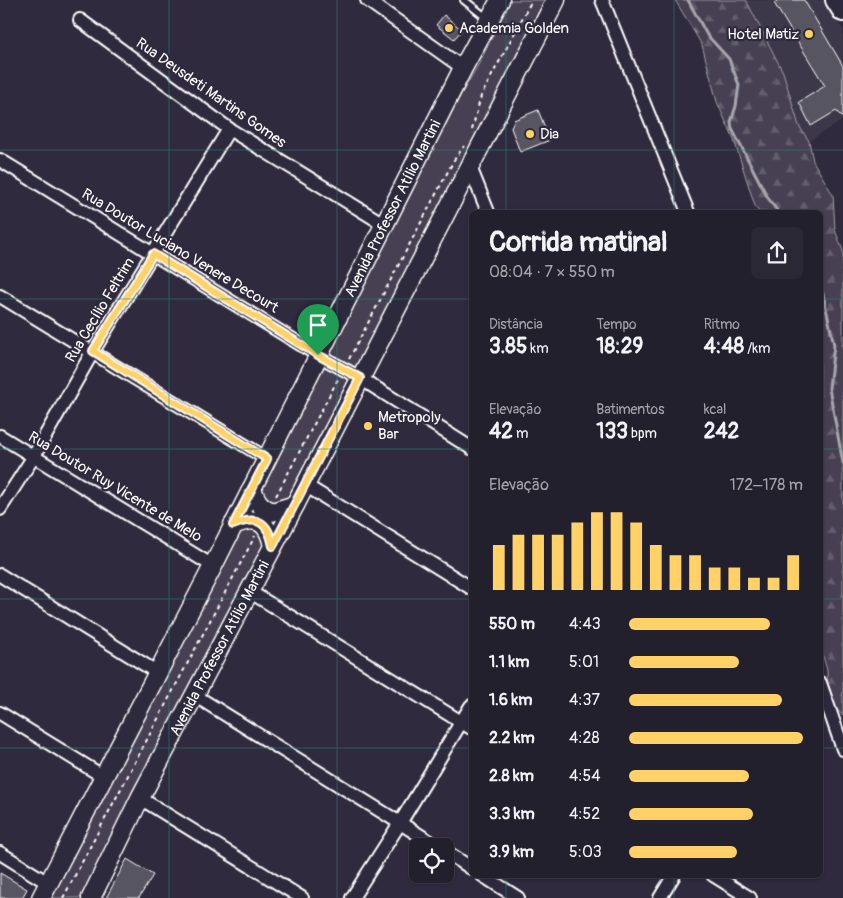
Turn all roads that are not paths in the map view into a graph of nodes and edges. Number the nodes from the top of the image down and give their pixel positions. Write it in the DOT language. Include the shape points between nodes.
graph roads {
  1 [pos="367,0"];
  2 [pos="464,0"];
  3 [pos="556,0"];
  4 [pos="602,0"];
  5 [pos="836,0"];
  6 [pos="495,6"];
  7 [pos="843,11"];
  8 [pos="80,20"];
  9 [pos="463,68"];
  10 [pos="229,129"];
  11 [pos="0,160"];
  12 [pos="470,167"];
  13 [pos="487,210"];
  14 [pos="687,210"];
  15 [pos="377,220"];
  16 [pos="153,254"];
  17 [pos="0,296"];
  18 [pos="93,351"];
  19 [pos="318,355"];
  20 [pos="360,378"];
  21 [pos="0,436"];
  22 [pos="469,447"];
  23 [pos="34,456"];
  24 [pos="267,459"];
  25 [pos="305,485"];
  26 [pos="252,488"];
  27 [pos="295,505"];
  28 [pos="0,509"];
  29 [pos="265,517"];
  30 [pos="233,525"];
  31 [pos="273,546"];
  32 [pos="213,566"];
  33 [pos="0,574"];
  34 [pos="469,587"];
  35 [pos="249,591"];
  36 [pos="158,673"];
  37 [pos="823,692"];
  38 [pos="194,695"];
  39 [pos="0,713"];
  40 [pos="466,725"];
  41 [pos="843,749"];
  42 [pos="104,777"];
  43 [pos="140,798"];
  44 [pos="400,823"];
  45 [pos="424,838"];
  46 [pos="0,852"];
  47 [pos="454,857"];
  48 [pos="469,867"];
  49 [pos="487,878"];
  50 [pos="672,878"];
  51 [pos="718,878"];
  52 [pos="44,890"];
  53 [pos="91,898"];
  54 [pos="302,898"];
  55 [pos="352,898"];
  56 [pos="518,898"];
  57 [pos="660,898"];
  58 [pos="750,898"];
  1 -- 9 [label="street"];
  2 -- 6 [label="lane"];
  3 -- 12 [label="main road, Avenida Professor Atílio Martini"];
  4 -- 14 [label="street"];
  5 -- 7 [label="main road"];
  6 -- 9 [label="main road, Avenida Professor Atílio Martini"];
  8 -- 10 [label="street, Rua Deusdeti Martins Gomes"];
  9 -- 19 [label="main road, Avenida Professor Atílio Martini"];
  10 -- 15 [label="street, Rua Deusdeti Martins Gomes"];
  10 -- 16 [label="street, Rua Cecílio Feltrim"];
  11 -- 16 [label="street, Rua Doutor Luciano Venere Decourt"];
  12 -- 13 [label="street"];
  12 -- 20 [label="main road, Avenida Professor Atílio Martini"];
  16 -- 18 [label="street, Rua Cecílio Feltrim"];
  16 -- 19 [label="street, Rua Doutor Luciano Venere Decourt"];
  17 -- 18 [label="street"];
  18 -- 23 [label="street, Rua Cecílio Feltrim"];
  18 -- 24 [label="street"];
  19 -- 20 [label="street, Rua Doutor Luciano Venere Decourt"];
  19 -- 24 [label="main road, Avenida Professor Atílio Martini"];
  20 -- 22 [label="street, Rua Doutor Luciano Venere Decourt"];
  20 -- 25 [label="main road, Avenida Professor Atílio Martini"];
  21 -- 23 [label="street, Rua Doutor Ruy Vicente de Melo"];
  23 -- 28 [label="street, Rua Cecílio Feltrim"];
  23 -- 32 [label="street, Rua Doutor Ruy Vicente de Melo"];
  24 -- 26 [label="main road, Avenida Professor Atílio Martini"];
  25 -- 27 [label="main road, Avenida Professor Atílio Martini"];
  25 -- 34 [label="street"];
  26 -- 29 [label="main road"];
  26 -- 30 [label="main road, Avenida Professor Atílio Martini"];
  27 -- 29 [label="main road"];
  27 -- 31 [label="main road, Avenida Professor Atílio Martini"];
  29 -- 30 [label="main road"];
  29 -- 31 [label="main road"];
  30 -- 32 [label="main road, Avenida Professor Atílio Martini"];
  31 -- 35 [label="main road, Avenida Professor Atílio Martini"];
  32 -- 36 [label="main road, Avenida Professor Atílio Martini"];
  33 -- 36 [label="street"];
  35 -- 38 [label="main road, Avenida Professor Atílio Martini"];
  35 -- 40 [label="street"];
  36 -- 42 [label="main road, Avenida Professor Atílio Martini"];
  37 -- 41 [label="street"];
  38 -- 43 [label="main road, Avenida Professor Atílio Martini"];
  38 -- 44 [label="street"];
  39 -- 42 [label="street"];
  40 -- 44 [label="street"];
  42 -- 52 [label="main road, Avenida Professor Atílio Martini"];
  43 -- 53 [label="main road, Avenida Professor Atílio Martini"];
  43 -- 54 [label="street"];
  44 -- 45 [label="street"];
  44 -- 55 [label="street"];
  46 -- 52 [label="street"];
  47 -- 48 [label="street"];
  49 -- 56 [label="street"];
  50 -- 57 [label="street"];
  51 -- 58 [label="street"];
}
